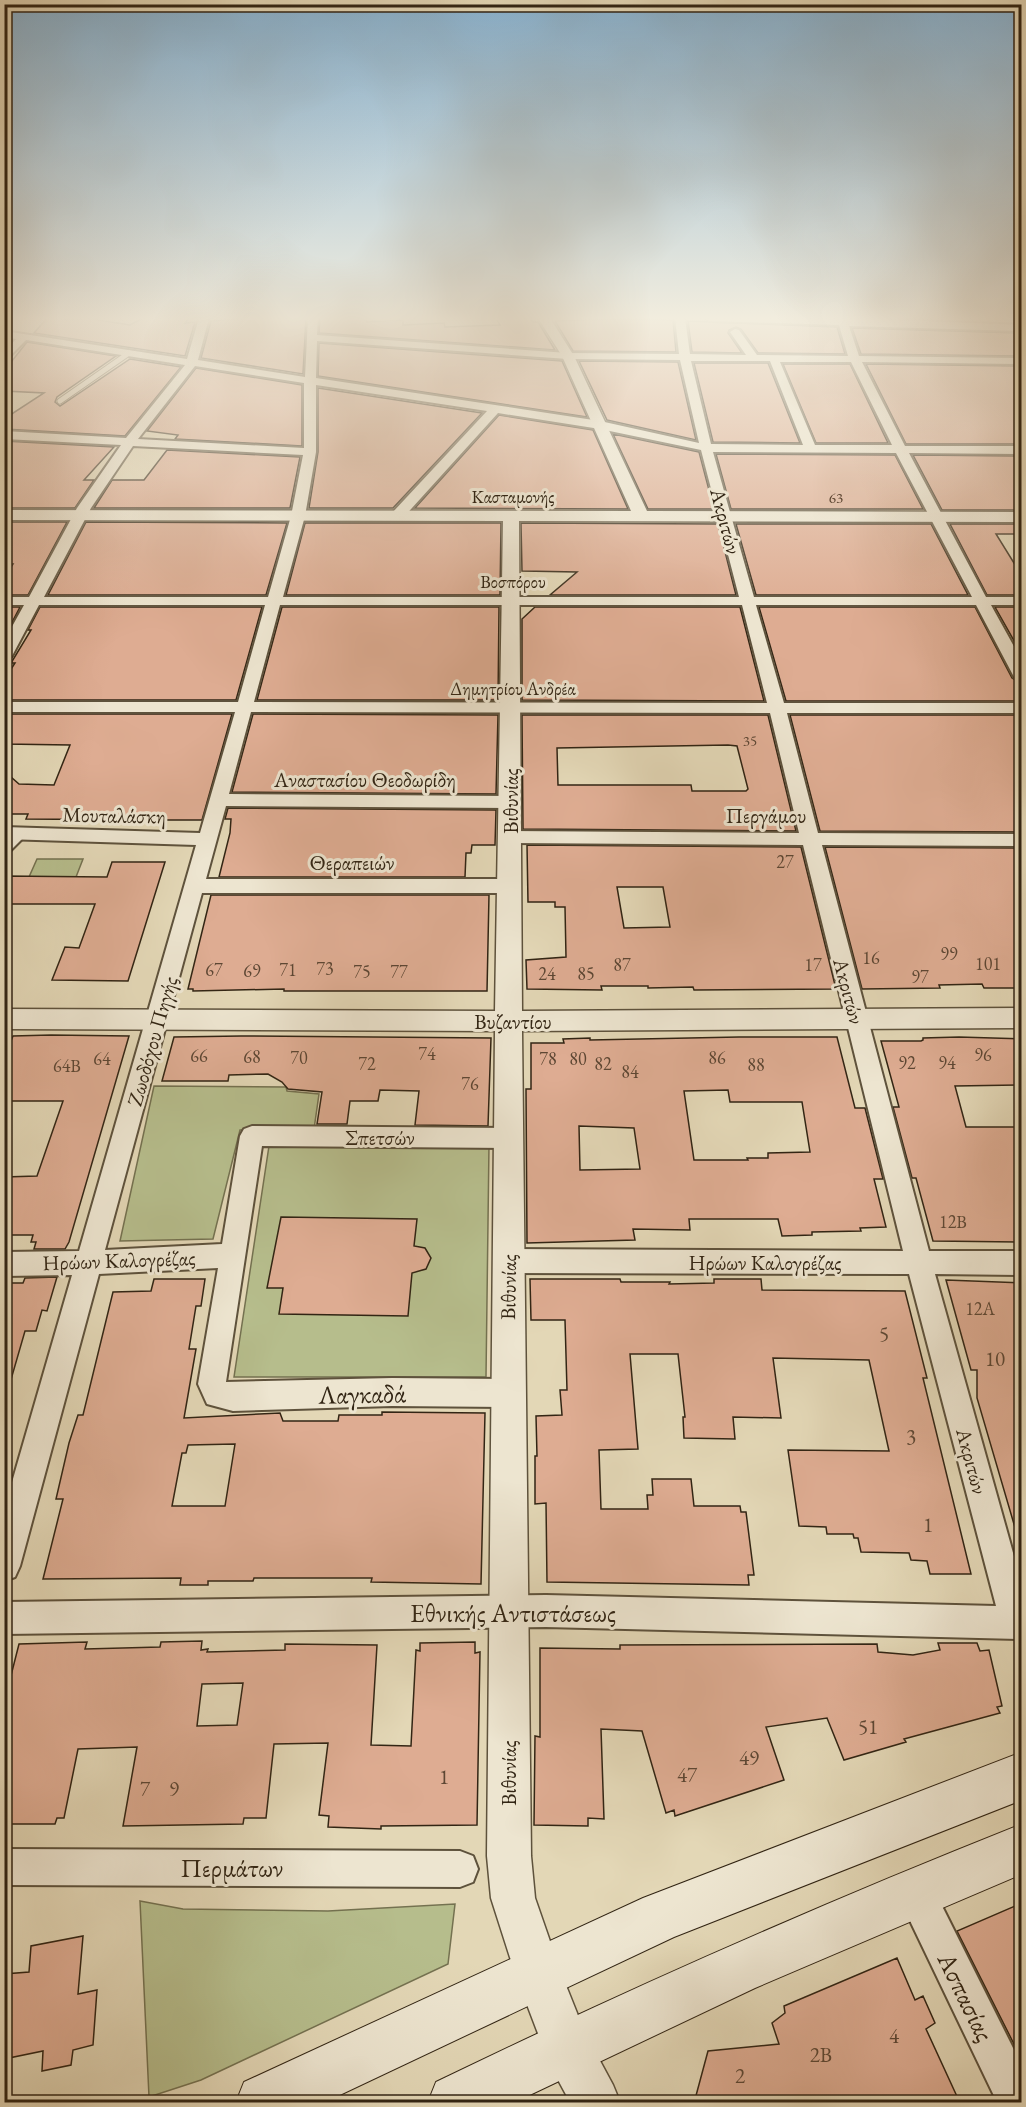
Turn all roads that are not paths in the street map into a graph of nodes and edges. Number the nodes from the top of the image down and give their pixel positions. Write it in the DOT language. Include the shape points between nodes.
graph roads {
  1 [pos="151,416"];
  2 [pos="310,416"];
  3 [pos="488,416"];
  4 [pos="543,416"];
  5 [pos="596,416"];
  6 [pos="699,416"];
  7 [pos="797,416"];
  8 [pos="884,416"];
  9 [pos="600,425"];
  10 [pos="4,435"];
  11 [pos="131,442"];
  12 [pos="706,448"];
  13 [pos="810,450"];
  14 [pos="902,450"];
  15 [pos="1022,450"];
  16 [pos="310,452"];
  17 [pos="4,515"];
  18 [pos="80,515"];
  19 [pos="298,516"];
  20 [pos="397,516"];
  21 [pos="511,516"];
  22 [pos="641,516"];
  23 [pos="724,516"];
  24 [pos="937,517"];
  25 [pos="1022,517"];
  26 [pos="4,601"];
  27 [pos="36,601"];
  28 [pos="275,601"];
  29 [pos="510,601"];
  30 [pos="747,601"];
  31 [pos="981,601"];
  32 [pos="1022,601"];
  33 [pos="4,656"];
  34 [pos="1022,677"];
  35 [pos="4,706"];
  36 [pos="245,707"];
  37 [pos="510,707"];
  38 [pos="777,708"];
  39 [pos="1022,708"];
  40 [pos="219,800"];
  41 [pos="510,802"];
  42 [pos="12,834"];
  43 [pos="510,837"];
  44 [pos="809,838"];
  45 [pos="209,839"];
  46 [pos="1022,840"];
  47 [pos="4,849"];
  48 [pos="196,886"];
  49 [pos="509,886"];
  50 [pos="1022,1018"];
  51 [pos="4,1019"];
  52 [pos="857,1019"];
  53 [pos="159,1020"];
  54 [pos="509,1021"];
  55 [pos="509,1138"];
  56 [pos="234,1255"];
  57 [pos="509,1261"];
  58 [pos="90,1263"];
  59 [pos="919,1263"];
  60 [pos="1022,1263"];
  61 [pos="4,1264"];
  62 [pos="506,1393"];
  63 [pos="4,1566"];
  64 [pos="507,1611"];
  65 [pos="4,1618"];
  66 [pos="1019,1623"];
  67 [pos="1022,1776"];
  68 [pos="1022,1848"];
  69 [pos="4,1867"];
  70 [pos="460,1869"];
  71 [pos="915,1891"];
  72 [pos="538,1973"];
  73 [pos="567,2048"];
  74 [pos="264,2103"];
  75 [pos="456,2103"];
  76 [pos="596,2103"];
  77 [pos="1018,2103"];
  1 -- 11 [label="street"];
  2 -- 16 [label="street, Ζωοδόχου Πηγής"];
  3 -- 20 [label="street"];
  4 -- 9 [label="street"];
  5 -- 9 [label="street"];
  6 -- 12 [label="street, Ακριτών"];
  7 -- 13 [label="street"];
  8 -- 14 [label="street"];
  9 -- 12 [label="street"];
  9 -- 22 [label="street"];
  10 -- 11 [label="street"];
  11 -- 16 [label="street"];
  11 -- 18 [label="street"];
  12 -- 13 [label="street"];
  12 -- 23 [label="street, Ακριτών"];
  13 -- 14 [label="street"];
  14 -- 15 [label="street"];
  14 -- 24 [label="street"];
  16 -- 19 [label="street, Ζωοδόχου Πηγής"];
  17 -- 18 [label="street, Κασταμονής"];
  18 -- 19 [label="street, Κασταμονής"];
  18 -- 27 [label="street"];
  19 -- 20 [label="street, Κασταμονής"];
  19 -- 28 [label="street, Ζωοδόχου Πηγής"];
  20 -- 21 [label="street, Κασταμονής"];
  21 -- 22 [label="street, Κασταμονής"];
  21 -- 29 [label="street, Βιθυνίας"];
  22 -- 23 [label="street, Κασταμονής"];
  23 -- 24 [label="street, Κασταμονής"];
  23 -- 30 [label="street, Ακριτών"];
  24 -- 25 [label="street, Κασταμονής"];
  24 -- 31 [label="street"];
  26 -- 27 [label="street, Βοσπόρου"];
  27 -- 28 [label="street, Βοσπόρου"];
  27 -- 33 [label="street"];
  28 -- 29 [label="street, Βοσπόρου"];
  28 -- 36 [label="street, Ζωοδόχου Πηγής"];
  29 -- 30 [label="street, Βοσπόρου"];
  29 -- 37 [label="street, Βιθυνίας"];
  30 -- 31 [label="street, Βοσπόρου"];
  30 -- 38 [label="street, Ακριτών"];
  31 -- 32 [label="street, Βοσπόρου"];
  31 -- 34 [label="street"];
  35 -- 36 [label="street, Δημητρίου Ανδρέα"];
  36 -- 37 [label="street, Δημητρίου Ανδρέα"];
  36 -- 40 [label="street, Ζωοδόχου Πηγής"];
  37 -- 38 [label="street, Δημητρίου Ανδρέα"];
  37 -- 41 [label="street, Βιθυνίας"];
  38 -- 39 [label="street, Δημητρίου Ανδρέα"];
  38 -- 44 [label="street, Ακριτών"];
  40 -- 41 [label="street, Αναστασίου Θεοδωρίδη"];
  40 -- 45 [label="street, Ζωοδόχου Πηγής"];
  41 -- 43 [label="street, Βιθυνίας"];
  42 -- 45 [label="street, Μουταλάσκη"];
  42 -- 47 [label="street"];
  43 -- 44 [label="street, Περγάμου"];
  43 -- 49 [label="street, Βιθυνίας"];
  44 -- 46 [label="street, Περγάμου"];
  44 -- 52 [label="street, Ακριτών"];
  45 -- 48 [label="street, Ζωοδόχου Πηγής"];
  48 -- 49 [label="street, Θεραπειών"];
  48 -- 53 [label="street, Ζωοδόχου Πηγής"];
  49 -- 54 [label="street, Βιθυνίας"];
  50 -- 52 [label="street, Βυζαντίου"];
  51 -- 53 [label="street, Βυζαντίου"];
  52 -- 54 [label="street, Βυζαντίου"];
  52 -- 59 [label="street, Ακριτών"];
  53 -- 54 [label="street, Βυζαντίου"];
  53 -- 58 [label="street, Ζωοδόχου Πηγής"];
  54 -- 55 [label="street, Βιθυνίας"];
  55 -- 56 [label="street, Σπετσών" via="252,1136"];
  55 -- 57 [label="street, Βιθυνίας"];
  56 -- 58 [label="street, Ηρώων Καλογρέζας"];
  56 -- 62 [label="street, Λαγκαδά" via="212,1384 217,1394 233,1397"];
  57 -- 59 [label="street, Ηρώων Καλογρέζας"];
  57 -- 62 [label="street, Βιθυνίας"];
  58 -- 61 [label="street, Ηρώων Καλογρέζας"];
  58 -- 63 [label="street, Ζωοδόχου Πηγής"];
  59 -- 60 [label="street, Ηρώων Καλογρέζας"];
  59 -- 66 [label="street, Ακριτών"];
  62 -- 64 [label="street, Βιθυνίας"];
  64 -- 65 [label="street, Εθνικής Αντιστάσεως"];
  64 -- 66 [label="street, Εθνικής Αντιστάσεως"];
  64 -- 72 [label="street, Βιθυνίας" via="509,1856 513,1898"];
  67 -- 72 [label="main road" via="661,1916"];
  68 -- 71 [label="main road"];
  69 -- 70 [label="street, Περμάτων"];
  71 -- 73 [label="main road"];
  71 -- 77 [label="street, Ασπασίας"];
  72 -- 73 [label="street, Βιθυνίας"];
  72 -- 74 [label="main road"];
  73 -- 75 [label="main road"];
  73 -- 76 [label="street, Βιθυνίας"];
}
